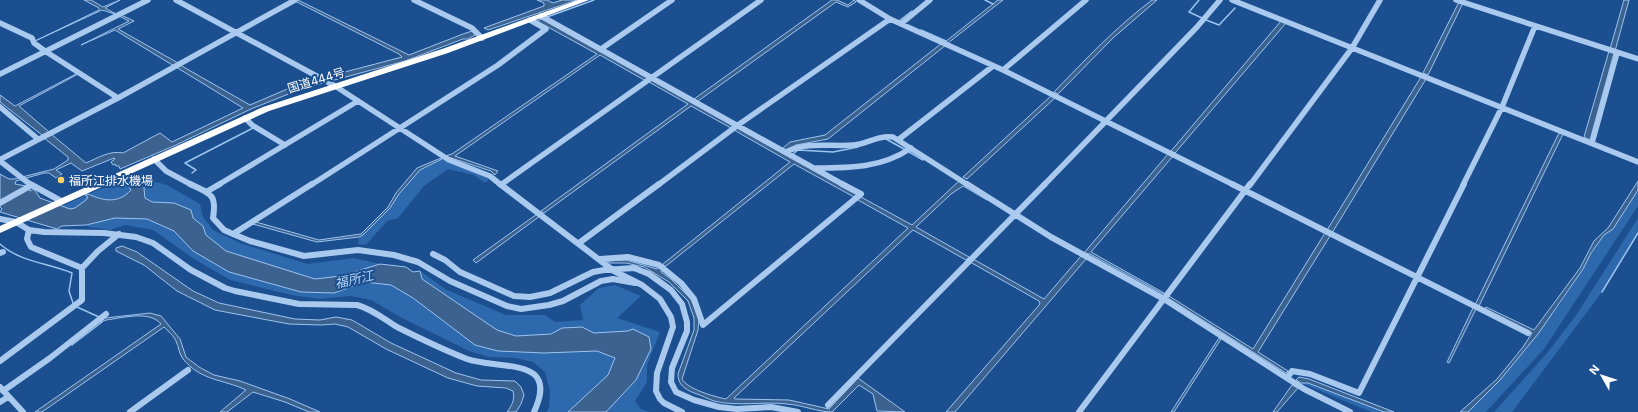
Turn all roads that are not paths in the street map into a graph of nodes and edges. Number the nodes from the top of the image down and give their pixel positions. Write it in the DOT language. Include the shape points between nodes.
graph roads {
  1 [pos="148,0"];
  2 [pos="176,0"];
  3 [pos="296,0"];
  4 [pos="414,0"];
  5 [pos="585,0"];
  6 [pos="672,0"];
  7 [pos="761,0"];
  8 [pos="859,0"];
  9 [pos="930,0"];
  10 [pos="1086,0"];
  11 [pos="1220,0"];
  12 [pos="1232,0"];
  13 [pos="1380,0"];
  14 [pos="1456,0"];
  15 [pos="541,16"];
  16 [pos="890,19"];
  17 [pos="530,20"];
  18 [pos="0,23"];
  19 [pos="901,24"];
  20 [pos="1535,26"];
  21 [pos="236,32"];
  22 [pos="482,38"];
  23 [pos="1352,48"];
  24 [pos="600,49"];
  25 [pos="45,51"];
  26 [pos="1617,53"];
  27 [pos="1638,59"];
  28 [pos="993,66"];
  29 [pos="1003,70"];
  30 [pos="0,74"];
  31 [pos="652,78"];
  32 [pos="331,84"];
  33 [pos="118,98"];
  34 [pos="358,101"];
  35 [pos="0,107"];
  36 [pos="1502,108"];
  37 [pos="244,118"];
  38 [pos="1106,121"];
  39 [pos="738,125"];
  40 [pos="399,128"];
  41 [pos="38,139"];
  42 [pos="898,140"];
  43 [pos="1592,143"];
  44 [pos="285,145"];
  45 [pos="911,148"];
  46 [pos="786,152"];
  47 [pos="154,159"];
  48 [pos="1638,162"];
  49 [pos="814,168"];
  50 [pos="502,184"];
  51 [pos="29,186"];
  52 [pos="1245,190"];
  53 [pos="206,192"];
  54 [pos="62,201"];
  55 [pos="0,203"];
  56 [pos="1015,213"];
  57 [pos="0,219"];
  58 [pos="16,222"];
  59 [pos="0,230"];
  60 [pos="29,230"];
  61 [pos="119,234"];
  62 [pos="233,234"];
  63 [pos="579,243"];
  64 [pos="433,254"];
  65 [pos="600,260"];
  66 [pos="82,268"];
  67 [pos="614,270"];
  68 [pos="1417,277"];
  69 [pos="638,284"];
  70 [pos="1164,299"];
  71 [pos="103,317"];
  72 [pos="1528,333"];
  73 [pos="0,362"];
  74 [pos="188,370"];
  75 [pos="1287,378"];
  76 [pos="4,392"];
  77 [pos="0,402"];
  78 [pos="828,405"];
  79 [pos="23,412"];
  80 [pos="130,412"];
  81 [pos="534,412"];
  82 [pos="682,412"];
  83 [pos="798,412"];
  84 [pos="1079,412"];
  85 [pos="1350,412"];
  1 -- 25 [label="street"];
  2 -- 21 [label="street"];
  3 -- 21 [label="street"];
  4 -- 22 [label="street" via="472,28"];
  5 -- 15 [label="highway, 国道444号"];
  6 -- 24 [label="street"];
  7 -- 31 [label="street"];
  8 -- 16 [label="street"];
  9 -- 19 [label="street"];
  10 -- 29 [label="street"];
  11 -- 38 [label="street"];
  12 -- 23 [label="street"];
  13 -- 23 [label="street"];
  14 -- 20 [label="street"];
  15 -- 17 [label="highway, 国道444号"];
  15 -- 24 [label="street"];
  16 -- 19 [label="street"];
  16 -- 39 [label="street"];
  17 -- 22 [label="highway, 国道444号"];
  17 -- 40 [label="street" via="546,29 498,65"];
  18 -- 25 [label="street" via="32,38 34,43"];
  19 -- 28 [label="street"];
  20 -- 26 [label="street"];
  20 -- 36 [label="street"];
  21 -- 32 [label="street"];
  21 -- 33 [label="street"];
  22 -- 32 [label="highway, 国道444号" via="403,66"];
  23 -- 36 [label="street"];
  23 -- 52 [label="street"];
  24 -- 31 [label="street"];
  25 -- 30 [label="street"];
  25 -- 33 [label="street"];
  26 -- 27 [label="street"];
  26 -- 43 [label="street"];
  28 -- 29 [label="street"];
  28 -- 42 [label="street"];
  29 -- 38 [label="street"];
  31 -- 39 [label="street"];
  31 -- 50 [label="street"];
  32 -- 34 [label="street"];
  32 -- 37 [label="highway, 国道444号"];
  33 -- 41 [label="street"];
  34 -- 40 [label="street"];
  34 -- 44 [label="street"];
  35 -- 41 [label="street"];
  36 -- 43 [label="street"];
  36 -- 68 [label="street"];
  37 -- 44 [label="street"];
  37 -- 47 [label="highway, 国道444号"];
  38 -- 52 [label="street"];
  38 -- 56 [label="street"];
  39 -- 46 [label="street"];
  39 -- 63 [label="street"];
  40 -- 50 [label="street" via="449,160 490,176"];
  40 -- 62 [label="street"];
  41 -- 51 [label="street" via="0,161 23,178"];
  42 -- 45 [label="street"];
  42 -- 46 [label="street" via="887,136 855,145 808,145"];
  43 -- 48 [label="street"];
  44 -- 53 [label="street"];
  45 -- 49 [label="street" via="900,156 867,166"];
  45 -- 56 [label="street"];
  46 -- 49 [label="street"];
  47 -- 53 [label="street" via="166,171"];
  47 -- 54 [label="highway, 国道444号"];
  49 -- 65 [label="street" via="861,194 860,196 703,325 694,299 681,283 659,265 628,258"];
  50 -- 63 [label="street"];
  51 -- 54 [label="street"];
  51 -- 55 [label="street"];
  52 -- 68 [label="street"];
  52 -- 70 [label="street"];
  53 -- 62 [label="street" via="214,199 213,218 224,230"];
  54 -- 58 [label="highway, 国道444号"];
  56 -- 70 [label="street" via="1051,237"];
  56 -- 78 [label="street"];
  57 -- 58 [label="street"];
  58 -- 59 [label="highway"];
  58 -- 60 [label="street"];
  60 -- 61 [label="street"];
  60 -- 66 [label="street" via="28,245 31,248"];
  61 -- 66 [label="street"];
  61 -- 81 [label="street" via="146,240 191,270 225,288 300,304 350,304 364,307 398,328 467,359 483,364 528,370 536,376 540,388 541,395"];
  62 -- 69 [label="street" via="304,256 358,250 394,255 418,262 457,284 507,306 521,309 563,301 601,281 613,279"];
  63 -- 65 [label="street"];
  64 -- 67 [label="street" via="460,272 514,296 530,297 550,293 593,272"];
  65 -- 67 [label="street"];
  66 -- 73 [label="street" via="82,300"];
  67 -- 69 [label="street"];
  67 -- 83 [label="street" via="634,268 649,274 671,290 682,304 688,322 687,331 672,368 671,382 676,392 718,407 771,407"];
  68 -- 72 [label="street"];
  68 -- 75 [label="street" via="1358,392 1304,372 1292,371"];
  69 -- 82 [label="street" via="660,301 672,320 670,336 658,365 656,389 659,398 665,404"];
  70 -- 75 [label="street"];
  70 -- 84 [label="street"];
  71 -- 76 [label="street"];
  74 -- 80 [label="street"];
  75 -- 85 [label="street"];
  76 -- 77 [label="street"];
  76 -- 79 [label="street"];
}
